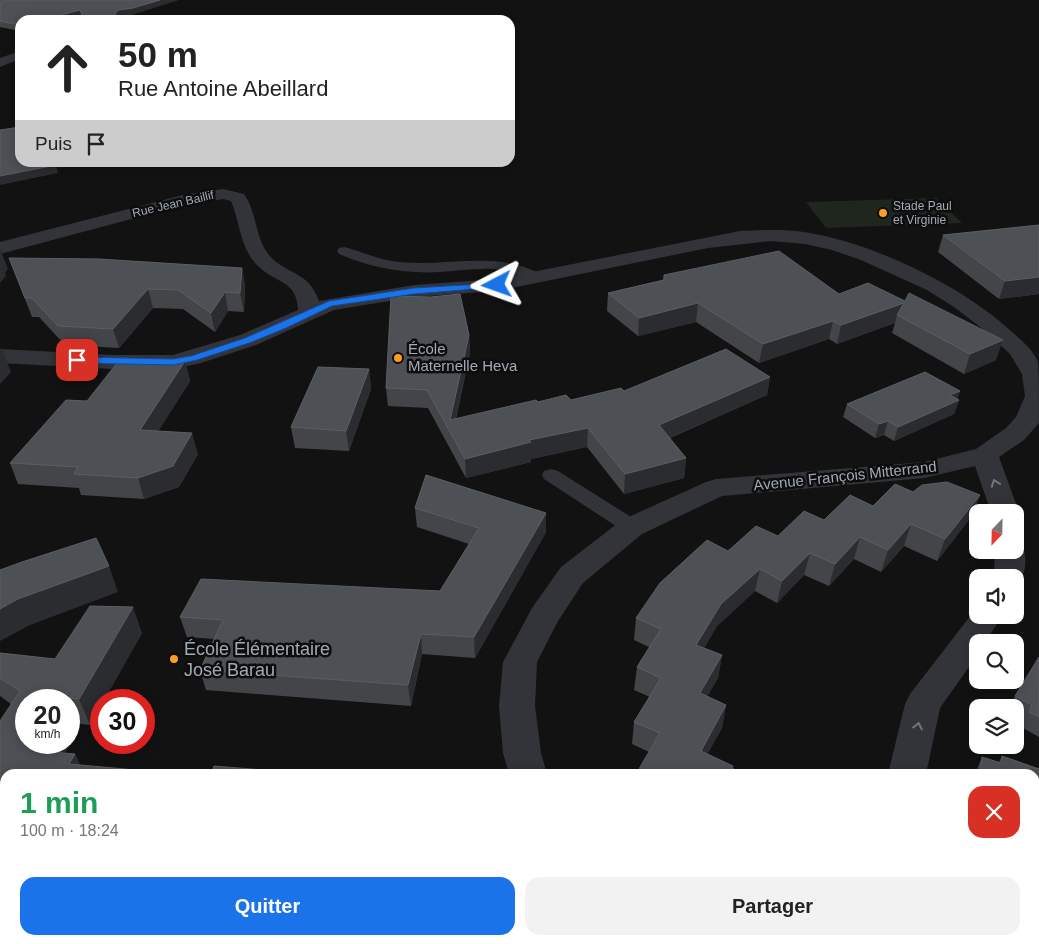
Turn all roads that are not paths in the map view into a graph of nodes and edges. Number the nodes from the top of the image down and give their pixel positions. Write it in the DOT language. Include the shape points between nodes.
graph roads {
  1 [pos="15,57"];
  2 [pos="0,62"];
  3 [pos="0,248"];
  4 [pos="344,251"];
  5 [pos="538,278"];
  6 [pos="309,313"];
  7 [pos="0,356"];
  8 [pos="985,455"];
  9 [pos="551,475"];
  10 [pos="1002,504"];
  11 [pos="632,527"];
  12 [pos="981,624"];
  13 [pos="527,769"];
  14 [pos="908,769"];
  1 -- 2 [label="street"];
  3 -- 6 [label="street, Rue Jean Baillif" via="183,200 223,194 238,198 259,254 270,266 294,279 310,302"];
  4 -- 5 [label="lane" via="355,257 401,266 430,268 481,264 517,269"];
  5 -- 6 [label="street, Avenue François Mitterrand" via="353,299 329,304"];
  5 -- 8 [label="street, Avenue François Mitterrand" via="740,237 806,238 868,256 962,302 1019,350 1034,374 1037,396 1028,420 1015,434"];
  6 -- 7 [label="street, Avenue François Mitterrand" via="248,340 173,362"];
  10 -- 8 [label="street, one-way"];
  8 -- 11 [label="street, Avenue François Mitterrand" via="924,470 716,488"];
  9 -- 11 [label="lane"];
  11 -- 13 [label="street, Avenue François Mitterrand" via="572,575 544,616 520,662 517,706"];
  14 -- 12 [label="street, one-way" via="923,704"];
}
